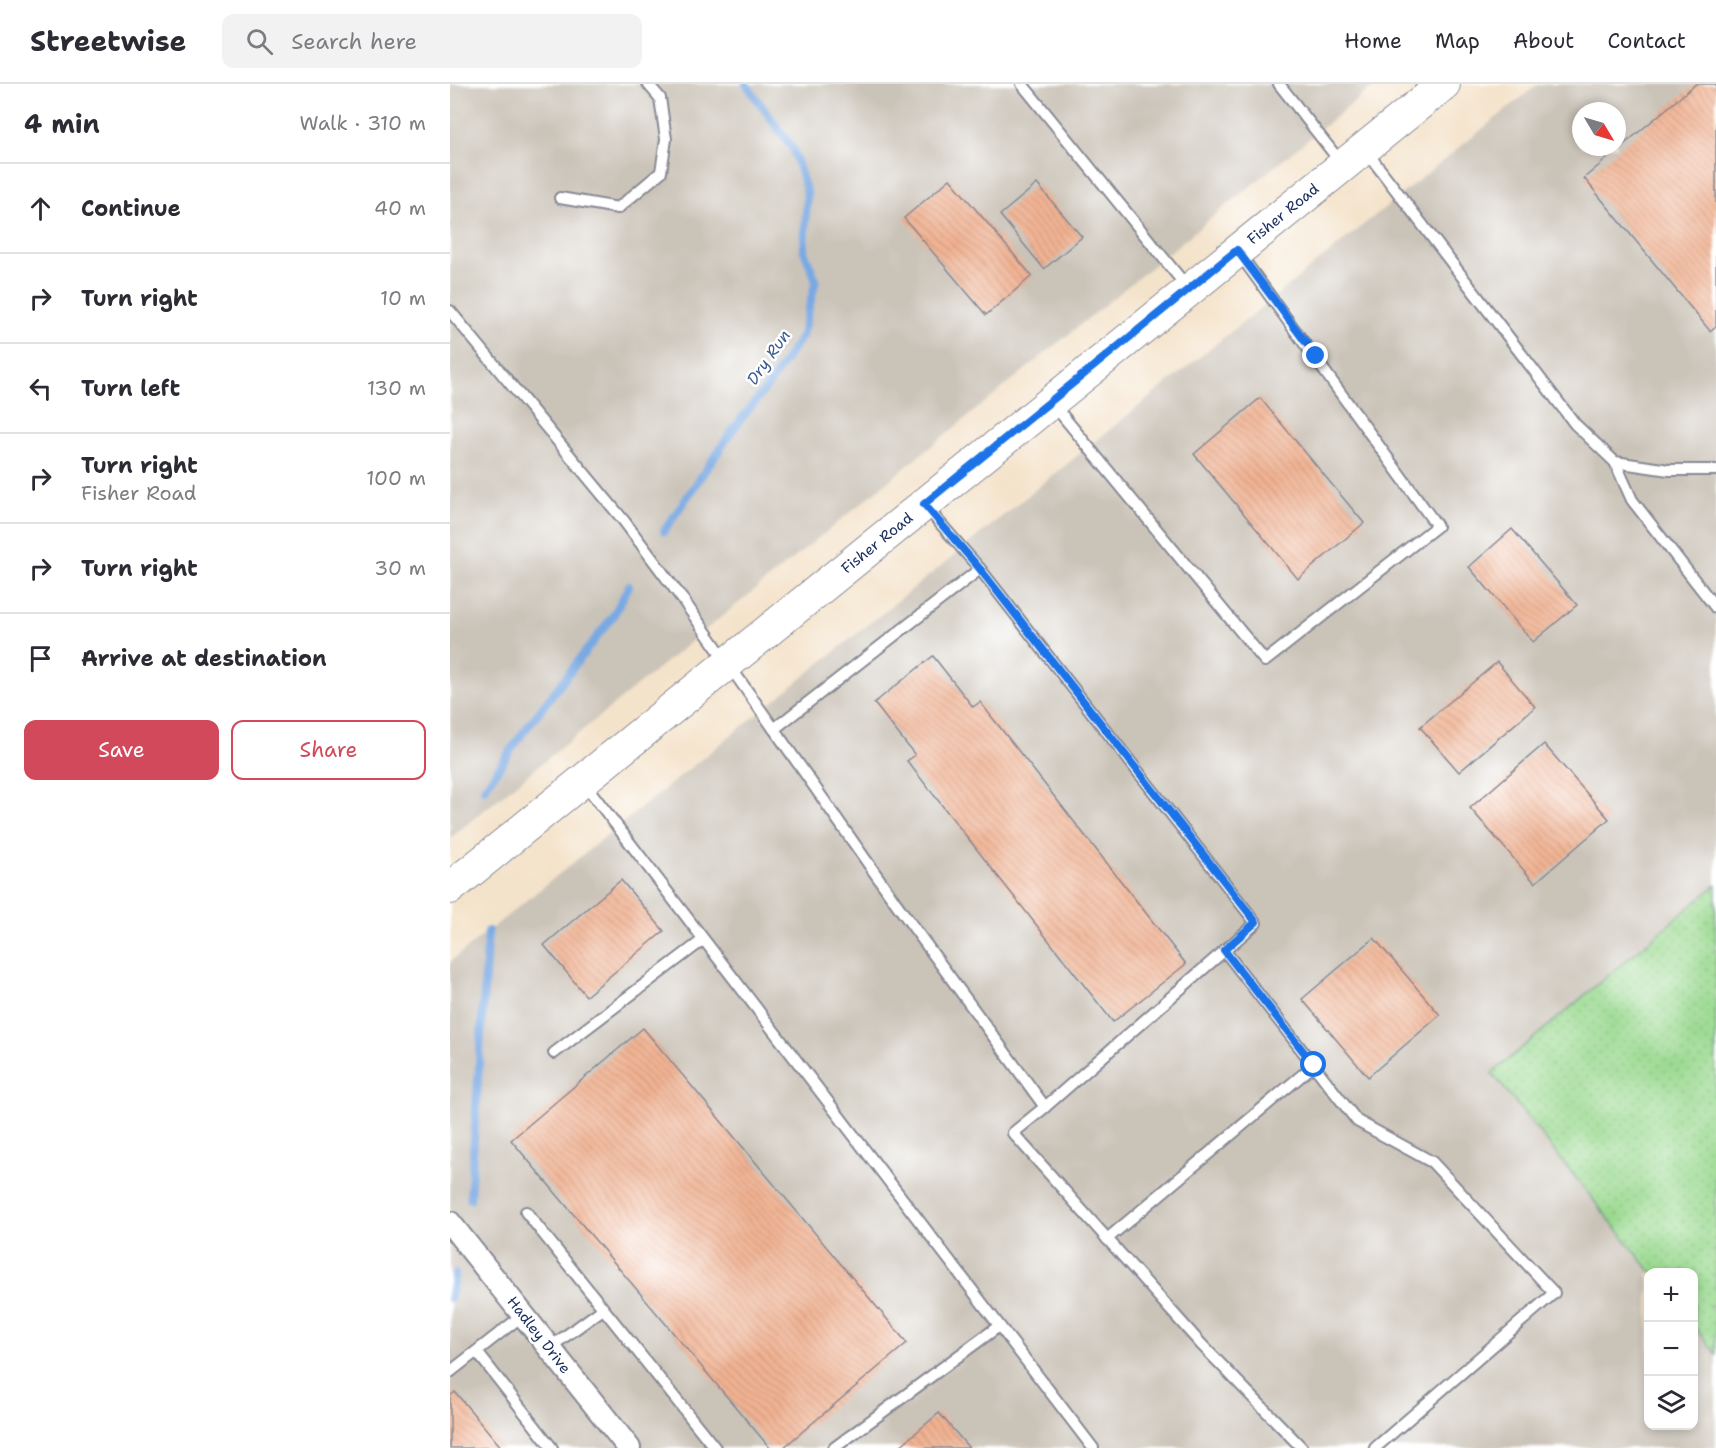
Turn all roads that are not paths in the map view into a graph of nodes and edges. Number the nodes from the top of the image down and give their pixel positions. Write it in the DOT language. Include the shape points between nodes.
graph roads {
  1 [pos="648,84"];
  2 [pos="1022,84"];
  3 [pos="1279,84"];
  4 [pos="1444,84"];
  5 [pos="1354,157"];
  6 [pos="560,198"];
  7 [pos="1237,250"];
  8 [pos="1189,290"];
  9 [pos="450,311"];
  10 [pos="1051,402"];
  11 [pos="1615,462"];
  12 [pos="1716,470"];
  13 [pos="924,504"];
  14 [pos="980,569"];
  15 [pos="1716,609"];
  16 [pos="728,665"];
  17 [pos="774,729"];
  18 [pos="582,781"];
  19 [pos="450,888"];
  20 [pos="703,940"];
  21 [pos="1224,950"];
  22 [pos="554,1053"];
  23 [pos="1314,1065"];
  24 [pos="1045,1107"];
  25 [pos="526,1212"];
  26 [pos="450,1223"];
  27 [pos="1107,1239"];
  28 [pos="603,1309"];
  29 [pos="523,1315"];
  30 [pos="999,1326"];
  31 [pos="549,1348"];
  32 [pos="477,1352"];
  33 [pos="450,1372"];
  34 [pos="552,1448"];
  35 [pos="629,1448"];
  36 [pos="715,1448"];
  37 [pos="834,1448"];
  38 [pos="1093,1448"];
  39 [pos="1302,1448"];
  40 [pos="1376,1448"];
  1 -- 6 [label="lane" via="660,98 666,139 661,172 618,208"];
  2 -- 8 [label="lane"];
  3 -- 5 [label="lane"];
  4 -- 5 [label="main road, Fisher Road"];
  5 -- 7 [label="main road, Fisher Road"];
  5 -- 11 [label="lane" via="1575,424"];
  7 -- 8 [label="main road, Fisher Road"];
  7 -- 10 [label="lane" via="1437,526 1265,661"];
  8 -- 10 [label="main road, Fisher Road"];
  9 -- 16 [label="lane" via="624,521"];
  10 -- 13 [label="main road, Fisher Road"];
  11 -- 12 [label="lane" via="1669,470"];
  11 -- 15 [label="lane" via="1632,500"];
  13 -- 14 [label="lane"];
  13 -- 16 [label="main road, Fisher Road"];
  14 -- 17 [label="lane"];
  14 -- 21 [label="lane" via="1256,922"];
  16 -- 17 [label="lane"];
  16 -- 18 [label="main road, Fisher Road"];
  17 -- 24 [label="lane"];
  18 -- 19 [label="main road, Fisher Road"];
  18 -- 20 [label="lane"];
  20 -- 22 [label="lane"];
  20 -- 30 [label="lane"];
  21 -- 23 [label="lane"];
  21 -- 24 [label="lane"];
  23 -- 27 [label="lane"];
  23 -- 40 [label="lane" via="1357,1121 1432,1162 1554,1293"];
  24 -- 27 [label="lane" via="1013,1133"];
  25 -- 28 [label="lane"];
  26 -- 29 [label="street, Hadley Drive"];
  27 -- 39 [label="lane"];
  28 -- 31 [label="lane"];
  28 -- 36 [label="lane"];
  29 -- 31 [label="street, Hadley Drive"];
  29 -- 32 [label="lane"];
  30 -- 37 [label="lane"];
  30 -- 38 [label="lane"];
  31 -- 35 [label="street, Hadley Drive"];
  32 -- 33 [label="lane"];
  32 -- 34 [label="lane"];
}
